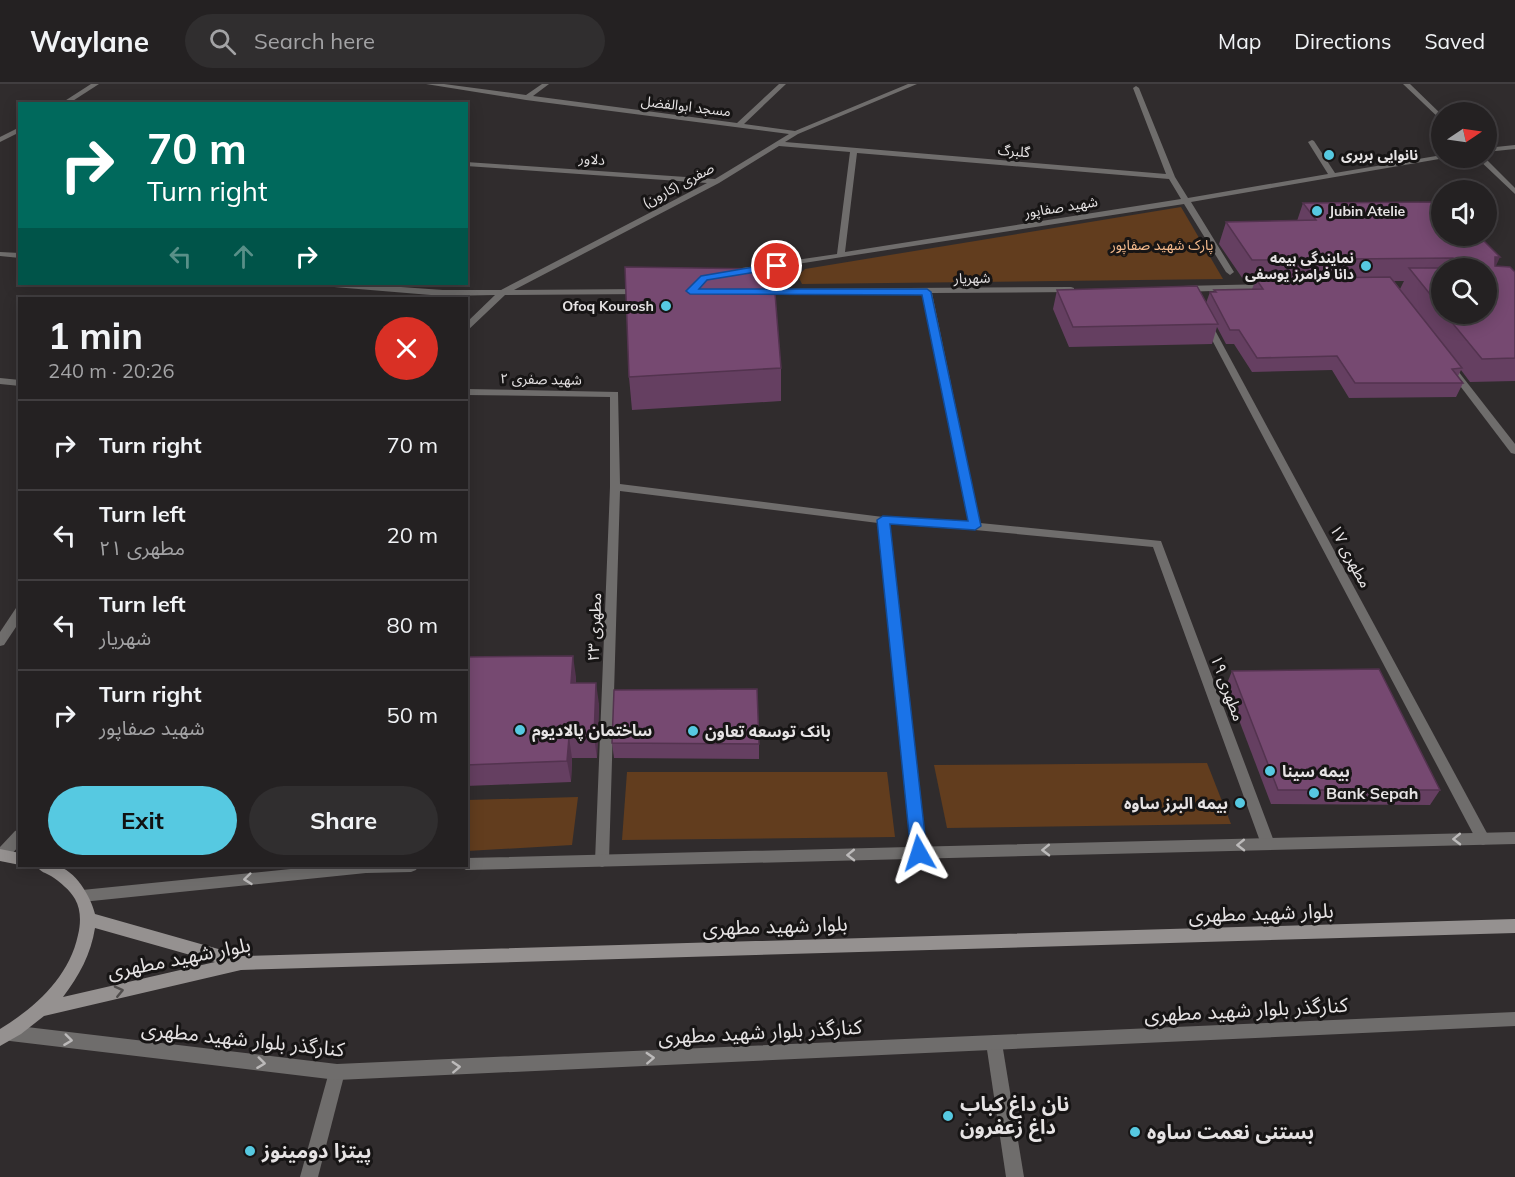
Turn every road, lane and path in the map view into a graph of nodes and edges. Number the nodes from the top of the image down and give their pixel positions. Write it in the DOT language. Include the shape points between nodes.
graph roads {
  1 [pos="96,84"];
  2 [pos="429,84"];
  3 [pos="546,84"];
  4 [pos="783,84"];
  5 [pos="915,84"];
  6 [pos="1406,84"];
  7 [pos="1136,88"];
  8 [pos="526,98"];
  9 [pos="66,102"];
  10 [pos="1431,108"];
  11 [pos="739,125"];
  12 [pos="0,131"];
  13 [pos="18,131"];
  14 [pos="796,133"];
  15 [pos="0,140"];
  16 [pos="1312,142"];
  17 [pos="778,144"];
  18 [pos="1515,147"];
  19 [pos="1497,149"];
  20 [pos="854,150"];
  21 [pos="1431,159"];
  22 [pos="468,164"];
  23 [pos="1491,168"];
  24 [pos="1332,174"];
  25 [pos="1171,177"];
  26 [pos="716,181"];
  27 [pos="1515,192"];
  28 [pos="1185,201"];
  29 [pos="0,254"];
  30 [pos="841,255"];
  31 [pos="18,256"];
  32 [pos="735,272"];
  33 [pos="1230,272"];
  34 [pos="346,285"];
  35 [pos="1283,287"];
  36 [pos="1082,290"];
  37 [pos="655,292"];
  38 [pos="749,292"];
  39 [pos="927,292"];
  40 [pos="443,293"];
  41 [pos="502,293"];
  42 [pos="431,297"];
  43 [pos="468,327"];
  44 [pos="1445,359"];
  45 [pos="0,381"];
  46 [pos="18,383"];
  47 [pos="468,392"];
  48 [pos="615,394"];
  49 [pos="1515,451"];
  50 [pos="615,487"];
  51 [pos="883,520"];
  52 [pos="975,526"];
  53 [pos="18,613"];
  54 [pos="0,642"];
  55 [pos="18,837"];
  56 [pos="1515,838"];
  57 [pos="1483,839"];
  58 [pos="1268,844"];
  59 [pos="919,853"];
  60 [pos="1,855"];
  61 [pos="18,859"];
  62 [pos="602,861"];
  63 [pos="468,864"];
  64 [pos="46,867"];
  65 [pos="366,867"];
  66 [pos="82,896"];
  67 [pos="88,919"];
  68 [pos="1515,926"];
  69 [pos="241,963"];
  70 [pos="41,1009"];
  71 [pos="1515,1019"];
  72 [pos="5,1036"];
  73 [pos="994,1043"];
  74 [pos="337,1072"];
  75 [pos="309,1177"];
  76 [pos="1015,1177"];
  1 -- 9 [label="street"];
  2 -- 8 [label="street, مسجد ابوالفضل"];
  3 -- 8 [label="street"];
  4 -- 11 [label="street"];
  5 -- 14 [label="street, صفری (کارون)"];
  6 -- 10 [label="street"];
  7 -- 25 [label="street"];
  8 -- 11 [label="street, مسجد ابوالفضل"];
  11 -- 14 [label="street, مسجد ابوالفضل"];
  12 -- 13 [label="street"];
  13 -- 15 [label="street"];
  14 -- 17 [label="street, صفری (کارون)"];
  16 -- 24 [label="street"];
  17 -- 20 [label="street, گلبرگ"];
  17 -- 26 [label="street, صفری (کارون)"];
  18 -- 19 [label="street"];
  20 -- 25 [label="street, گلبرگ"];
  20 -- 30 [label="street"];
  21 -- 24 [label="street, شهید صفاپور"];
  22 -- 26 [label="street, دلاور"];
  23 -- 27 [label="street"];
  24 -- 28 [label="street, شهید صفاپور"];
  25 -- 28 [label="street"];
  26 -- 41 [label="street, صفری (کارون)"];
  28 -- 30 [label="street, شهید صفاپور"];
  28 -- 33 [label="street"];
  29 -- 31 [label="street"];
  30 -- 32 [label="street, شهید صفاپور"];
  34 -- 40 [label="street"];
  35 -- 57 [label="street, مطهری ۱۷" via="1190,296"];
  36 -- 39 [label="street, شهریار"];
  37 -- 41 [label="street"];
  38 -- 39 [label="street, شهریار"];
  39 -- 52 [label="street"];
  40 -- 41 [label="street"];
  40 -- 42 [label="street"];
  41 -- 43 [label="street, صفری (کارون)"];
  44 -- 49 [label="street"];
  45 -- 46 [label="street"];
  47 -- 48 [label="street, شهید صفری ۲"];
  48 -- 50 [label="street, مطهری ۲۳"];
  50 -- 51 [label="street"];
  50 -- 62 [label="street, مطهری ۲۳"];
  51 -- 52 [label="street"];
  51 -- 59 [label="street"];
  52 -- 58 [label="street, مطهری ۱۹" via="1157,544"];
  53 -- 54 [label="street"];
  55 -- 60 [label="street"];
  56 -- 57 [label="street"];
  57 -- 58 [label="street, one-way"];
  58 -- 59 [label="street, one-way"];
  59 -- 62 [label="street, one-way"];
  60 -- 61 [label="main road"];
  62 -- 63 [label="street"];
  64 -- 66 [label="main road" via="67,879"];
  65 -- 66 [label="street, one-way"];
  66 -- 67 [label="main road"];
  67 -- 69 [label="main road"];
  67 -- 70 [label="main road" via="84,948 68,980"];
  68 -- 69 [label="main road, بلوار شهید مطهری"];
  70 -- 69 [label="main road, بلوار شهید مطهری, one-way"];
  70 -- 72 [label="main road"];
  71 -- 73 [label="street, کنارگذر بلوار شهید مطهری"];
  72 -- 74 [label="street, کنارگذر بلوار شهید مطهری, one-way"];
  74 -- 73 [label="street, کنارگذر بلوار شهید مطهری, one-way"];
  73 -- 76 [label="street"];
  74 -- 75 [label="street"];
}
